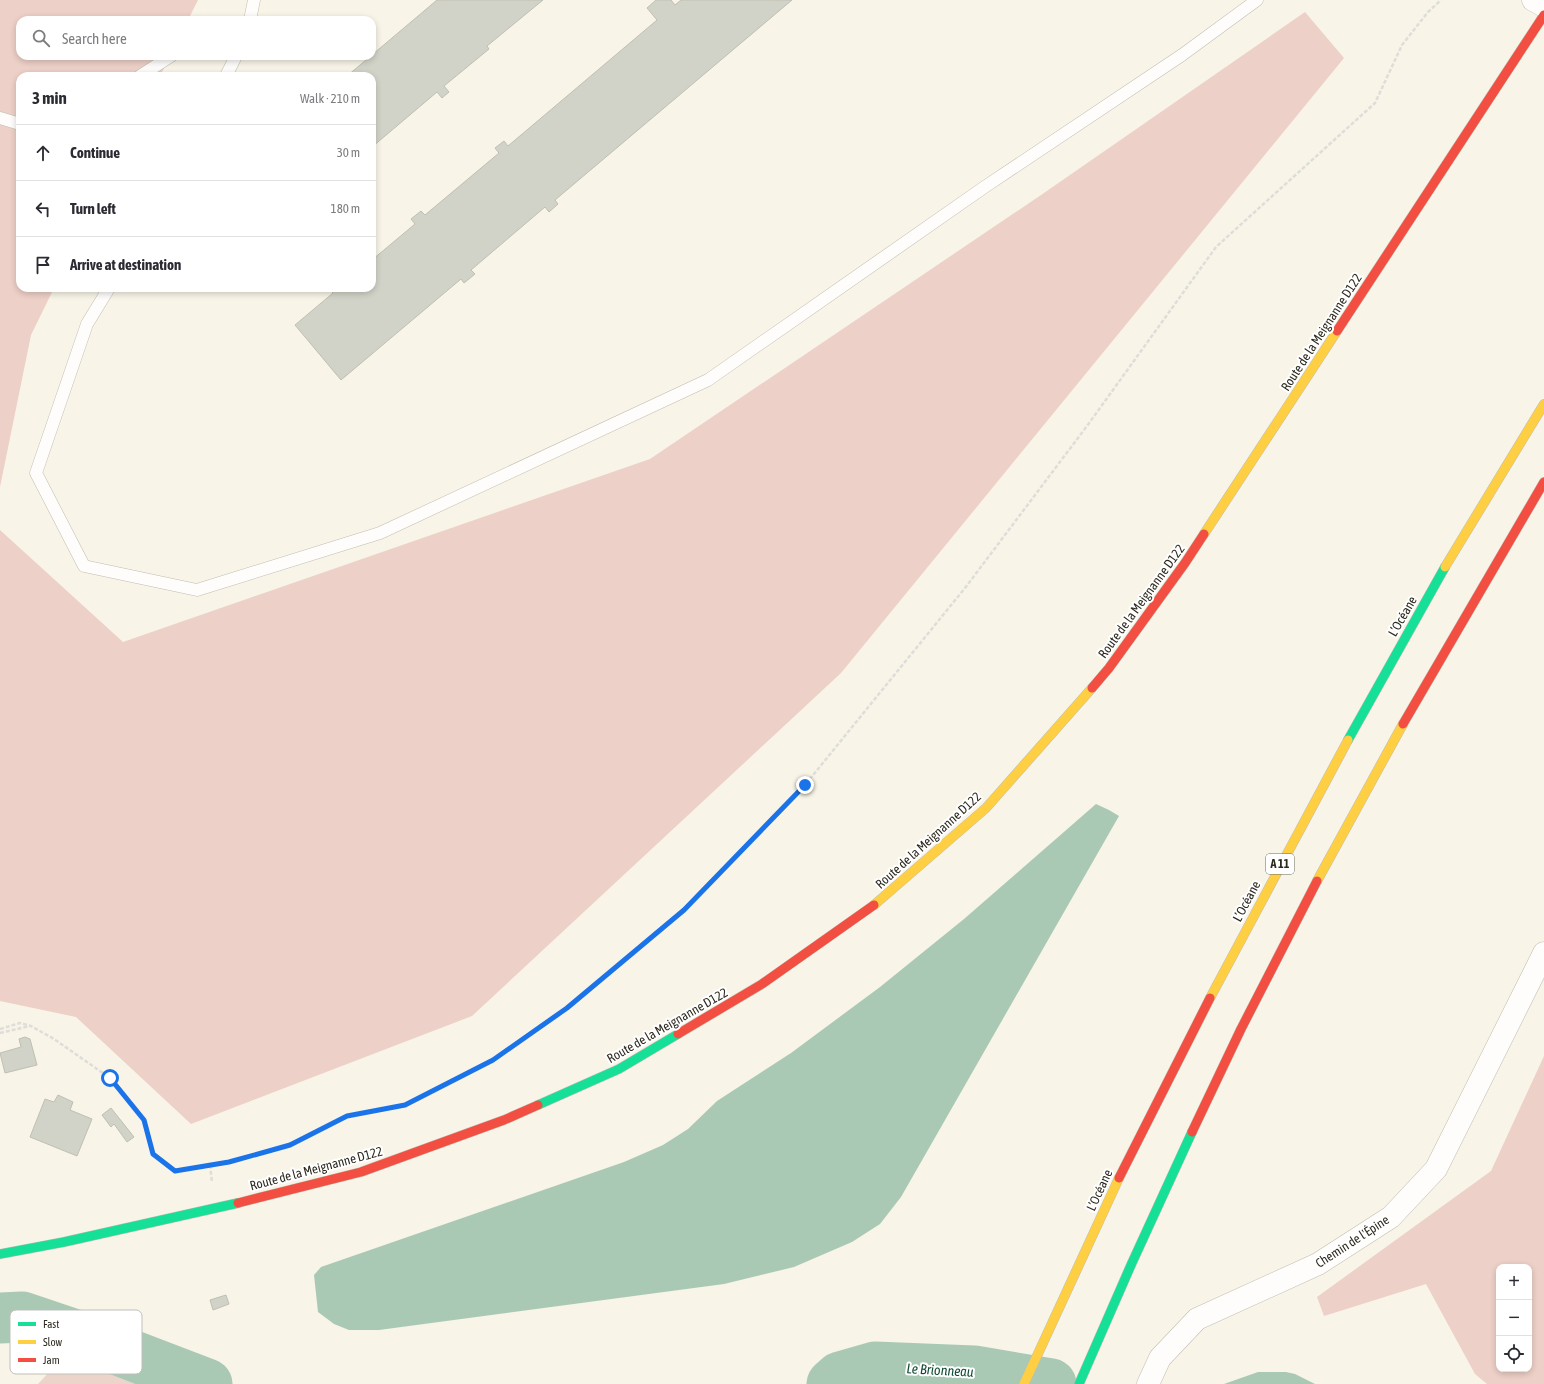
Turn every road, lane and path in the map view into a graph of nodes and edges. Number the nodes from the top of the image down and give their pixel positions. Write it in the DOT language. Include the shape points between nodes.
graph roads {
  1 [pos="254,0"];
  2 [pos="1257,0"];
  3 [pos="1440,0"];
  4 [pos="1533,0"];
  5 [pos="1544,6"];
  6 [pos="1544,15"];
  7 [pos="251,16"];
  8 [pos="165,60"];
  9 [pos="234,60"];
  10 [pos="146,72"];
  11 [pos="228,72"];
  12 [pos="0,118"];
  13 [pos="16,123"];
  14 [pos="107,292"];
  15 [pos="1544,404"];
  16 [pos="1544,482"];
  17 [pos="1544,952"];
  18 [pos="31,1026"];
  19 [pos="0,1029"];
  20 [pos="0,1034"];
  21 [pos="0,1254"];
  22 [pos="1024,1384"];
  23 [pos="1079,1384"];
  24 [pos="1148,1384"];
  1 -- 7 [label="lane"];
  2 -- 14 [label="lane" via="1182,55 986,186 708,380 380,533 197,590 84,566 36,473 87,324"];
  3 -- 18 [label="path" via="1402,45 1375,103 1216,247 965,588 805,785 684,910 567,1008 493,1060 405,1105 347,1116 290,1145 229,1162 175,1171 153,1154 144,1120 110,1078 54,1038"];
  4 -- 5 [label="street"];
  6 -- 21 [label="main road, Route de la Meignanne D122" via="1185,563 1109,668 986,808 871,908 762,984 619,1070 504,1120 361,1172 183,1216"];
  8 -- 10 [label="lane"];
  9 -- 11 [label="lane"];
  12 -- 13 [label="lane"];
  15 -- 22 [label="main road, L’Océane / A 11" via="1436,584 1254,913 1128,1159"];
  16 -- 23 [label="main road" via="1427,681 1300,912 1201,1110"];
  17 -- 24 [label="street, Chemin de l'Épine" via="1436,1169 1391,1217 1318,1264 1197,1319 1160,1358"];
  18 -- 19 [label="path" via="20,1023"];
  18 -- 20 [label="path"];
}
